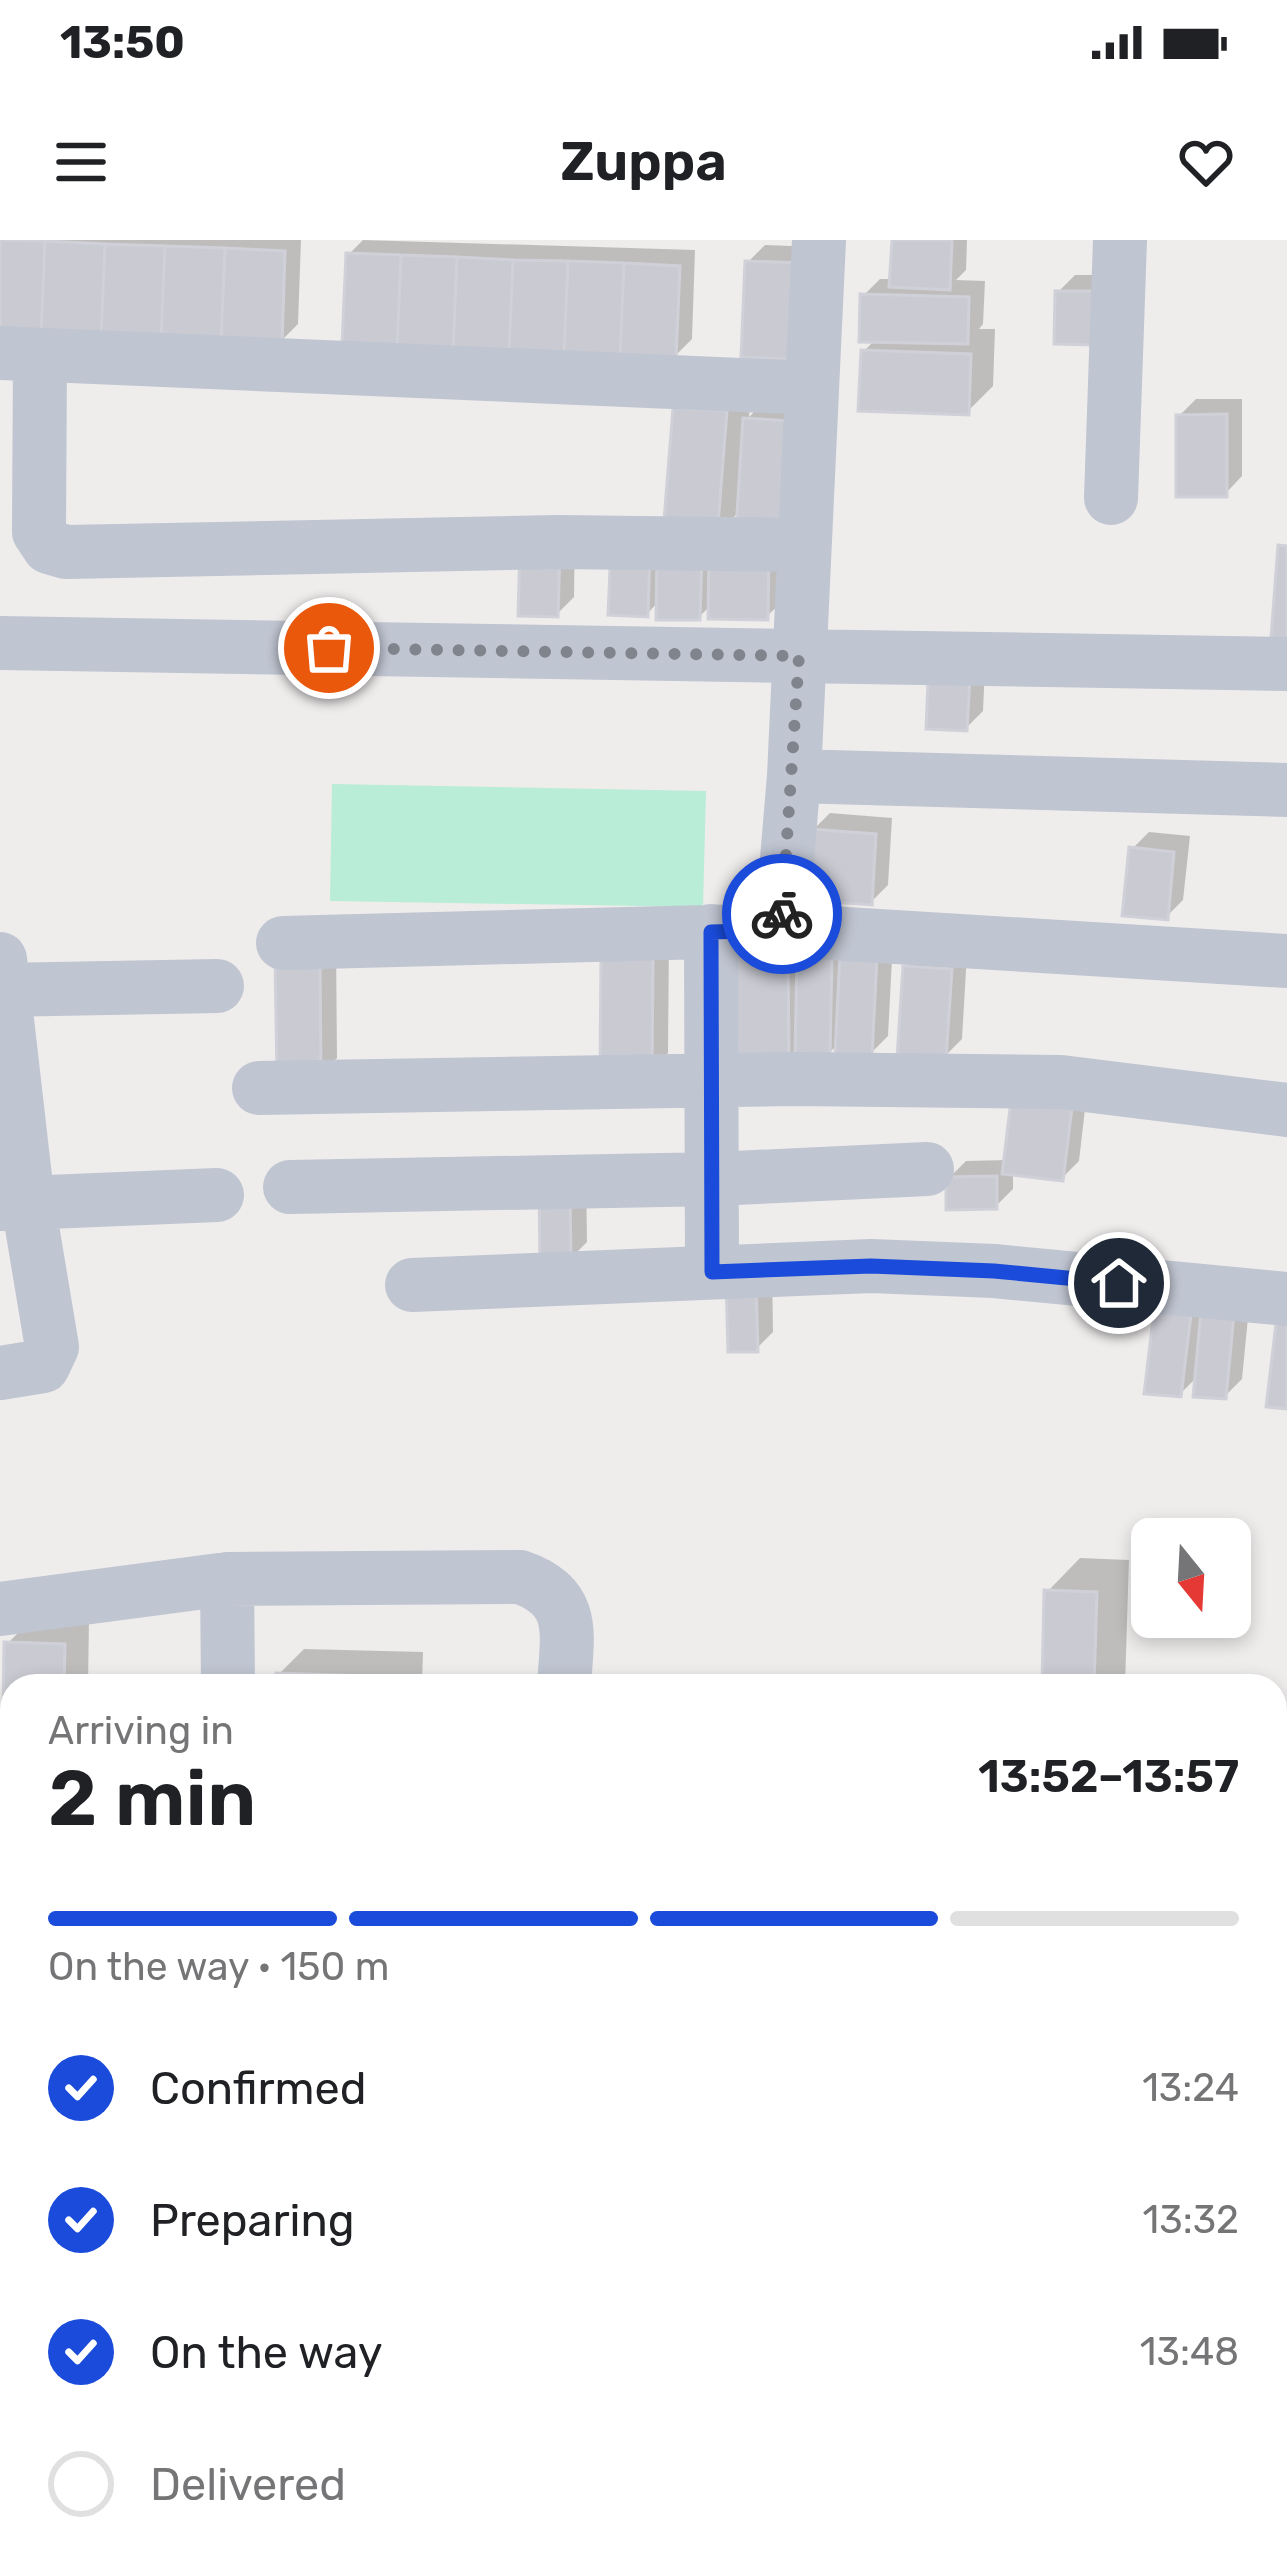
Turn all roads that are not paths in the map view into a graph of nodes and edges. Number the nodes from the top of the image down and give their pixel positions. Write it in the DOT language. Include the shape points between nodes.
graph roads {
  1 [pos="819,240"];
  2 [pos="1120,240"];
  3 [pos="20,354"];
  4 [pos="812,388"];
  5 [pos="1111,498"];
  6 [pos="804,545"];
  7 [pos="0,643"];
  8 [pos="799,656"];
  9 [pos="1287,664"];
  10 [pos="794,776"];
  11 [pos="1287,790"];
  12 [pos="781,930"];
  13 [pos="711,932"];
  14 [pos="283,943"];
  15 [pos="1287,961"];
  16 [pos="2,979"];
  17 [pos="217,986"];
  18 [pos="712,1081"];
  19 [pos="259,1088"];
  20 [pos="1287,1110"];
  21 [pos="927,1168"];
  22 [pos="714,1179"];
  23 [pos="290,1187"];
  24 [pos="218,1195"];
  25 [pos="14,1203"];
  26 [pos="712,1272"];
  27 [pos="412,1285"];
  28 [pos="1287,1299"];
  29 [pos="0,1373"];
  30 [pos="227,1579"];
  31 [pos="0,1609"];
  32 [pos="228,1674"];
  33 [pos="565,1674"];
  1 -- 4 [label="street"];
  2 -- 5 [label="street"];
  3 -- 4 [label="street"];
  3 -- 6 [label="street" via="39,532 49,547 66,552"];
  4 -- 6 [label="street"];
  6 -- 8 [label="street"];
  7 -- 8 [label="street"];
  8 -- 9 [label="street"];
  8 -- 10 [label="street"];
  10 -- 11 [label="street"];
  10 -- 12 [label="street"];
  12 -- 13 [label="street"];
  12 -- 15 [label="street"];
  13 -- 14 [label="street"];
  13 -- 18 [label="street"];
  16 -- 17 [label="street"];
  16 -- 25 [label="street"];
  18 -- 19 [label="street"];
  18 -- 20 [label="street" via="1061,1082"];
  18 -- 22 [label="street"];
  21 -- 22 [label="street"];
  22 -- 23 [label="street"];
  22 -- 26 [label="street"];
  24 -- 25 [label="street"];
  25 -- 29 [label="street" via="52,1347 43,1366"];
  26 -- 27 [label="street"];
  26 -- 28 [label="street" via="994,1271"];
  30 -- 31 [label="street"];
  30 -- 32 [label="street"];
  30 -- 33 [label="street" via="520,1577 545,1586 561,1604"];
}
